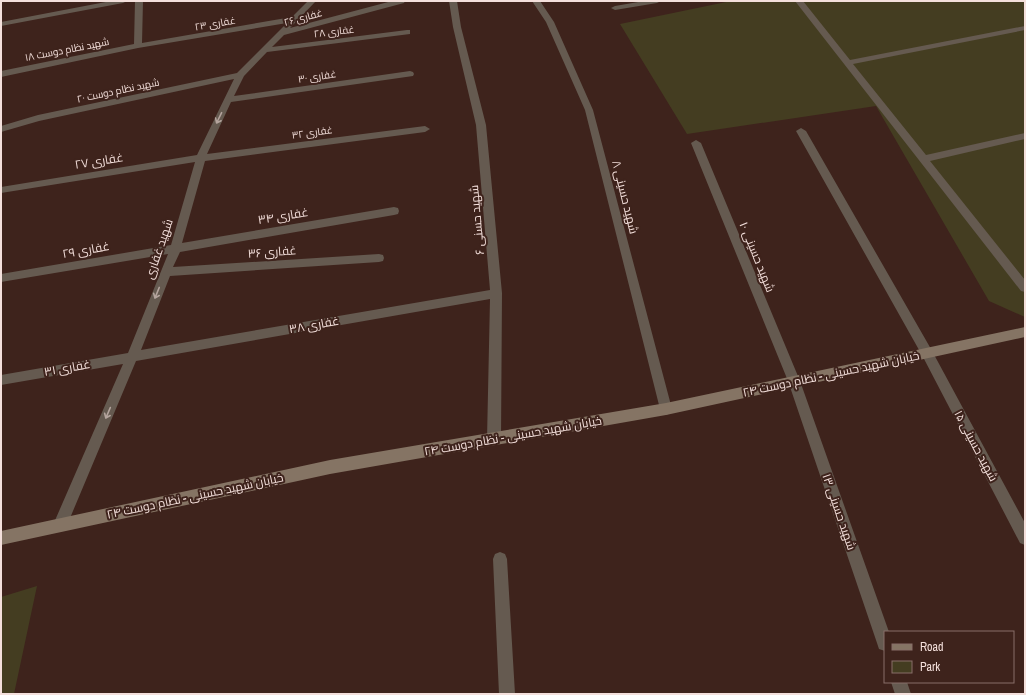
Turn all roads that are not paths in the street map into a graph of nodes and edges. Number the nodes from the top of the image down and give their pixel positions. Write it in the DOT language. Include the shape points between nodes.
graph roads {
  1 [pos="123,1"];
  2 [pos="139,1"];
  3 [pos="312,1"];
  4 [pos="401,1"];
  5 [pos="453,1"];
  6 [pos="536,1"];
  7 [pos="657,1"];
  8 [pos="799,1"];
  9 [pos="615,8"];
  10 [pos="294,19"];
  11 [pos="1,24"];
  12 [pos="1025,28"];
  13 [pos="407,32"];
  14 [pos="280,34"];
  15 [pos="138,46"];
  16 [pos="264,50"];
  17 [pos="848,63"];
  18 [pos="1,74"];
  19 [pos="410,74"];
  20 [pos="240,75"];
  21 [pos="228,100"];
  22 [pos="1,129"];
  23 [pos="425,129"];
  24 [pos="801,130"];
  25 [pos="1025,136"];
  26 [pos="696,143"];
  27 [pos="201,158"];
  28 [pos="924,159"];
  29 [pos="1,190"];
  30 [pos="394,211"];
  31 [pos="176,247"];
  32 [pos="379,258"];
  33 [pos="166,272"];
  34 [pos="1,278"];
  35 [pos="1025,288"];
  36 [pos="496,293"];
  37 [pos="1025,332"];
  38 [pos="927,353"];
  39 [pos="132,357"];
  40 [pos="1,380"];
  41 [pos="794,381"];
  42 [pos="666,409"];
  43 [pos="494,439"];
  44 [pos="60,525"];
  45 [pos="1,538"];
  46 [pos="1025,538"];
  47 [pos="500,559"];
  48 [pos="884,639"];
  49 [pos="899,683"];
  50 [pos="507,694"];
  51 [pos="903,694"];
  1 -- 11 [label="street"];
  2 -- 15 [label="street"];
  3 -- 10 [label="street, شهید غفاری"];
  4 -- 14 [label="street, غفاری ۲۶"];
  5 -- 36 [label="street, شهید حسنی ۶" via="457,28 482,126"];
  6 -- 42 [label="street, شهید حسینی ۸" via="550,22 589,110"];
  7 -- 9 [label="street"];
  8 -- 17 [label="street"];
  10 -- 14 [label="street, شهید غفاری"];
  10 -- 15 [label="street, غفاری ۲۳"];
  12 -- 17 [label="street"];
  13 -- 16 [label="street, غفاری ۲۸"];
  14 -- 16 [label="street, شهید غفاری"];
  15 -- 18 [label="street, شهید نظام دوست ۱۸"];
  16 -- 20 [label="street, شهید غفاری"];
  17 -- 28 [label="street"];
  19 -- 21 [label="street, غفاری ۳۰"];
  20 -- 21 [label="street, شهید غفاری"];
  20 -- 22 [label="street, شهید نظام دوست ۲۰" via="38,118"];
  21 -- 27 [label="street, شهید غفاری, one-way"];
  23 -- 27 [label="street, غفاری ۳۲"];
  24 -- 38 [label="street, شهید حسینی ۱۵"];
  25 -- 28 [label="street"];
  26 -- 41 [label="street, شهید حسینی ۱۰"];
  27 -- 29 [label="street, غفاری ۲۷"];
  27 -- 31 [label="street, شهید غفاری"];
  28 -- 35 [label="street"];
  30 -- 31 [label="street, غفاری ۳۴"];
  31 -- 33 [label="street, شهید غفاری"];
  31 -- 34 [label="street, غفاری ۲۹"];
  32 -- 33 [label="street, غفاری ۳۶"];
  33 -- 39 [label="street, شهید غفاری, one-way"];
  36 -- 39 [label="street, غفاری ۳۸"];
  36 -- 43 [label="street, شهید حسنی ۶"];
  37 -- 38 [label="street, خیابان شهید حسینی - نظام دوست ۲۴"];
  38 -- 41 [label="street, خیابان شهید حسینی - نظام دوست ۲۴"];
  38 -- 46 [label="street, شهید حسینی ۱۵"];
  39 -- 40 [label="street, غفاری ۳۱"];
  39 -- 44 [label="street, شهید غفاری, one-way"];
  41 -- 42 [label="street, خیابان شهید حسینی - نظام دوست ۲۴"];
  41 -- 48 [label="street, شهید حسینی ۱۳"];
  42 -- 43 [label="street, خیابان شهید حسینی - نظام دوست ۲۴"];
  43 -- 44 [label="street, خیابان شهید حسینی - نظام دوست ۲۴" via="330,467"];
  44 -- 45 [label="street, خیابان شهید حسینی - نظام دوست ۲۴"];
  47 -- 50 [label="street"];
  49 -- 51 [label="street"];
}
